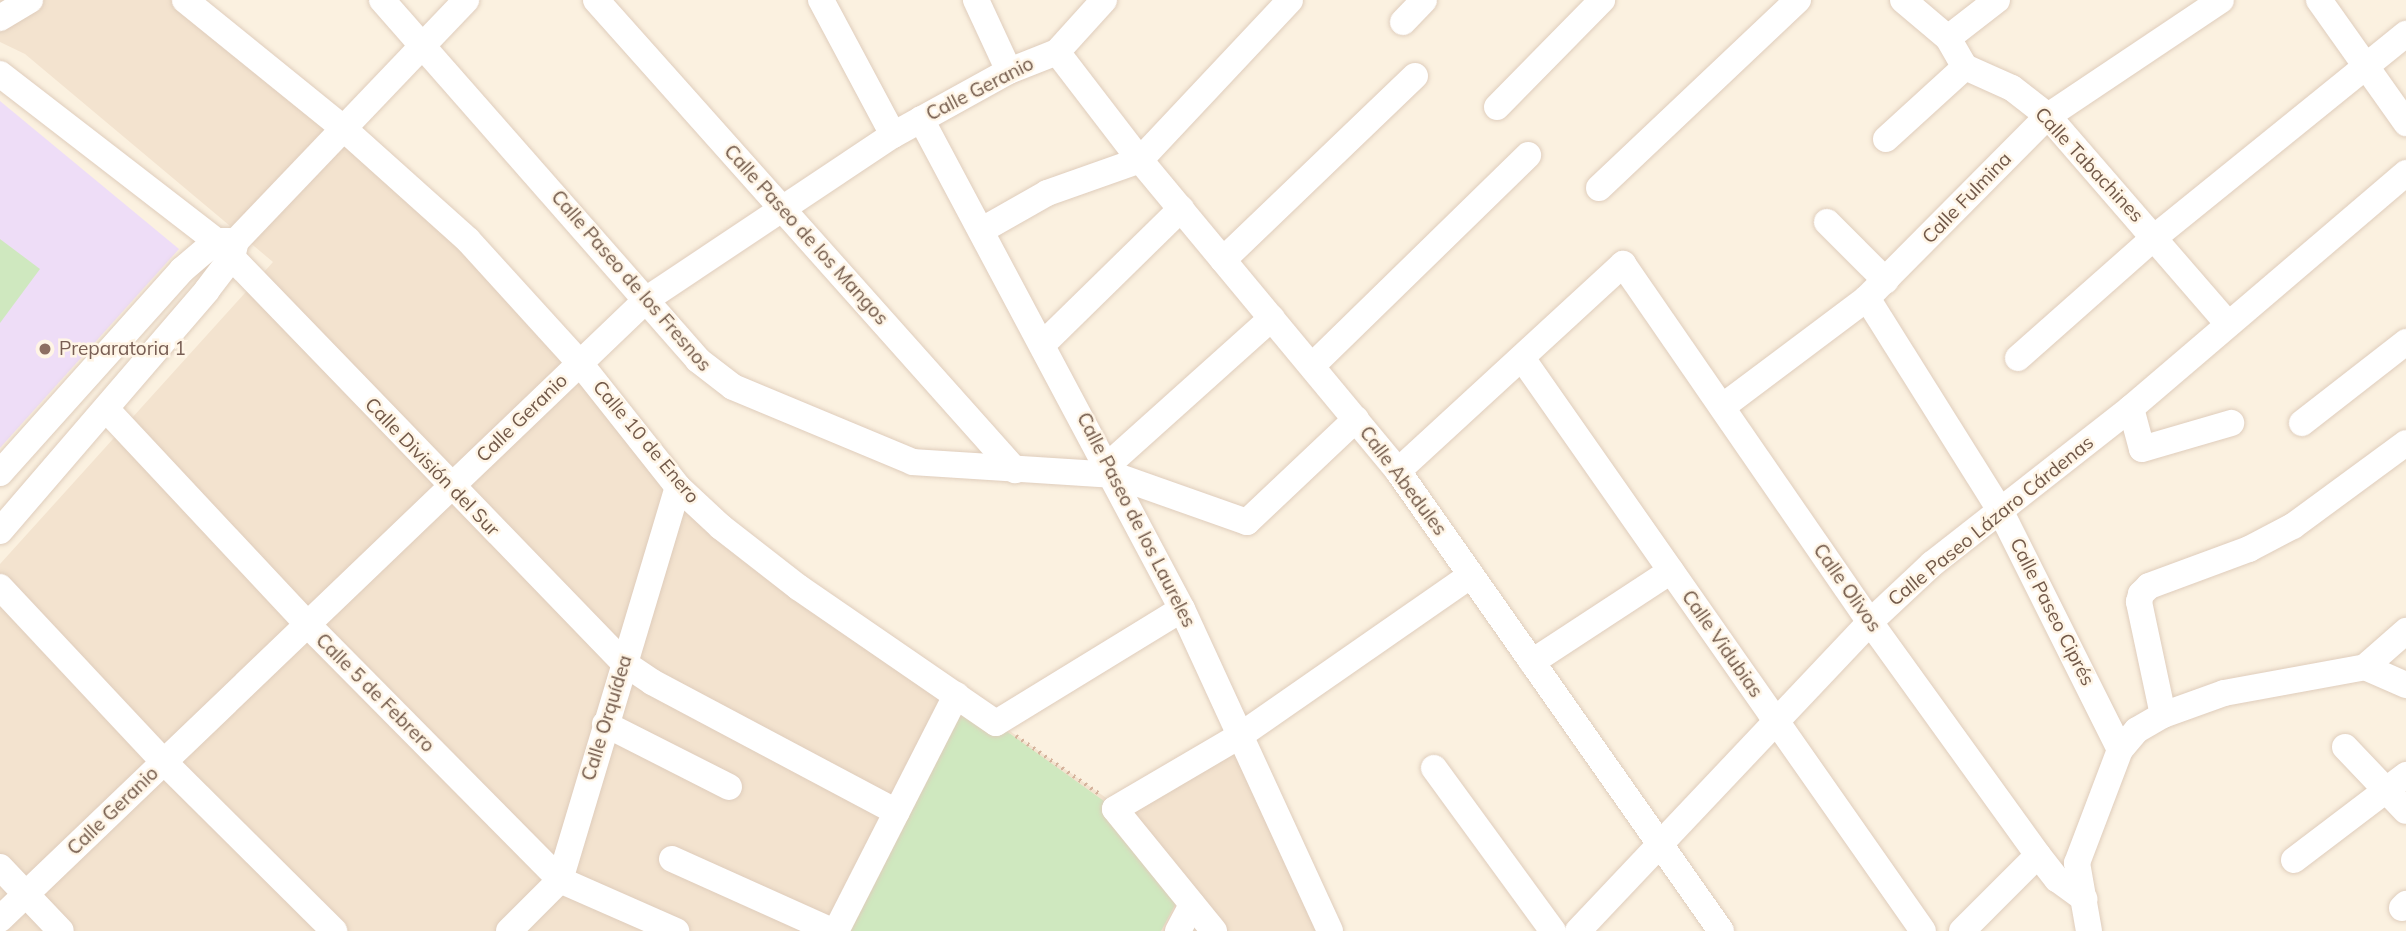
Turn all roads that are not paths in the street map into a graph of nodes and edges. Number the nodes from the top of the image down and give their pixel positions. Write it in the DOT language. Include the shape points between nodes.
graph roads {
  1 [pos="30,0"];
  2 [pos="185,0"];
  3 [pos="382,0"];
  4 [pos="466,0"];
  5 [pos="596,0"];
  6 [pos="821,0"];
  7 [pos="976,0"];
  8 [pos="1104,0"];
  9 [pos="1290,0"];
  10 [pos="1424,0"];
  11 [pos="1602,0"];
  12 [pos="1798,0"];
  13 [pos="1903,0"];
  14 [pos="1997,0"];
  15 [pos="2221,0"];
  16 [pos="2319,0"];
  17 [pos="0,18"];
  18 [pos="1403,22"];
  19 [pos="2406,34"];
  20 [pos="1948,38"];
  21 [pos="424,44"];
  22 [pos="1057,52"];
  23 [pos="2366,66"];
  24 [pos="1965,67"];
  25 [pos="1009,71"];
  26 [pos="0,74"];
  27 [pos="1415,76"];
  28 [pos="1497,107"];
  29 [pos="2048,116"];
  30 [pos="921,119"];
  31 [pos="2406,123"];
  32 [pos="342,127"];
  33 [pos="894,135"];
  34 [pos="1886,139"];
  35 [pos="1528,155"];
  36 [pos="1140,160"];
  37 [pos="2406,173"];
  38 [pos="1599,188"];
  39 [pos="783,209"];
  40 [pos="1181,209"];
  41 [pos="1827,222"];
  42 [pos="982,230"];
  43 [pos="2155,237"];
  44 [pos="228,246"];
  45 [pos="1223,260"];
  46 [pos="1877,290"];
  47 [pos="647,299"];
  48 [pos="1272,318"];
  49 [pos="2228,324"];
  50 [pos="2406,341"];
  51 [pos="1044,343"];
  52 [pos="1522,358"];
  53 [pos="2018,358"];
  54 [pos="579,362"];
  55 [pos="1312,366"];
  56 [pos="1722,407"];
  57 [pos="2131,408"];
  58 [pos="107,410"];
  59 [pos="1356,419"];
  60 [pos="2231,423"];
  61 [pos="2302,423"];
  62 [pos="2406,443"];
  63 [pos="6,467"];
  64 [pos="1015,470"];
  65 [pos="1111,470"];
  66 [pos="1398,471"];
  67 [pos="41,485"];
  68 [pos="450,487"];
  69 [pos="678,487"];
  70 [pos="2000,510"];
  71 [pos="0,531"];
  72 [pos="1671,571"];
  73 [pos="1471,575"];
  74 [pos="0,587"];
  75 [pos="1182,608"];
  76 [pos="1870,622"];
  77 [pos="307,624"];
  78 [pos="2406,631"];
  79 [pos="1532,662"];
  80 [pos="624,663"];
  81 [pos="2365,667"];
  82 [pos="2406,685"];
  83 [pos="956,695"];
  84 [pos="2164,715"];
  85 [pos="1775,720"];
  86 [pos="605,724"];
  87 [pos="1241,735"];
  88 [pos="2345,747"];
  89 [pos="2120,750"];
  90 [pos="164,762"];
  91 [pos="1434,768"];
  92 [pos="2406,775"];
  93 [pos="729,787"];
  94 [pos="2385,792"];
  95 [pos="2406,811"];
  96 [pos="897,812"];
  97 [pos="1659,846"];
  98 [pos="2038,855"];
  99 [pos="673,859"];
  100 [pos="2294,860"];
  101 [pos="0,867"];
  102 [pos="559,880"];
  103 [pos="26,893"];
  104 [pos="2085,899"];
  105 [pos="1192,905"];
  106 [pos="0,919"];
  107 [pos="61,931"];
  108 [pos="334,931"];
  109 [pos="509,931"];
  110 [pos="676,931"];
  111 [pos="834,931"];
  112 [pos="1178,931"];
  113 [pos="1214,931"];
  114 [pos="1330,931"];
  115 [pos="1553,931"];
  116 [pos="1578,931"];
  117 [pos="1721,931"];
  118 [pos="1923,931"];
  119 [pos="1962,931"];
  120 [pos="2089,931"];
  1 -- 17 [label="street"];
  2 -- 32 [label="street, Calle 10 de Enero"];
  3 -- 21 [label="street, Calle Paseo de los Fresnos"];
  4 -- 21 [label="street"];
  5 -- 39 [label="street, Calle Paseo de los Mangos"];
  6 -- 33 [label="street"];
  7 -- 25 [label="street"];
  8 -- 22 [label="street, Calle Geranio"];
  9 -- 36 [label="street"];
  10 -- 18 [label="street"];
  11 -- 28 [label="street"];
  12 -- 38 [label="street"];
  13 -- 20 [label="street"];
  14 -- 20 [label="street"];
  15 -- 29 [label="street, Calle Fulmina"];
  16 -- 23 [label="street"];
  19 -- 23 [label="street"];
  20 -- 24 [label="street"];
  21 -- 32 [label="street"];
  21 -- 47 [label="street, Calle Paseo de los Fresnos"];
  22 -- 25 [label="street, Calle Geranio"];
  22 -- 36 [label="street, Calle Abedules"];
  23 -- 31 [label="street"];
  23 -- 43 [label="street"];
  24 -- 29 [label="street, Calle Tabachines" via="2012,88"];
  24 -- 34 [label="street"];
  25 -- 30 [label="street, Calle Geranio"];
  26 -- 44 [label="street, Calle División del Sur"];
  27 -- 45 [label="street"];
  29 -- 43 [label="street, Calle Tabachines"];
  29 -- 46 [label="street, Calle Fulmina"];
  30 -- 33 [label="street, Calle Geranio"];
  30 -- 42 [label="street, Calle Paseo de los Laureles"];
  32 -- 44 [label="street"];
  32 -- 54 [label="street, Calle 10 de Enero" via="468,240"];
  33 -- 39 [label="street, Calle Geranio"];
  35 -- 55 [label="street"];
  36 -- 40 [label="street, Calle Abedules"];
  36 -- 42 [label="street" via="1046,192"];
  37 -- 49 [label="street, Calle Paseo Lázaro Cárdenas"];
  39 -- 47 [label="street, Calle Geranio"];
  39 -- 64 [label="street, Calle Paseo de los Mangos"];
  40 -- 45 [label="street, Calle Abedules"];
  40 -- 51 [label="street"];
  41 -- 46 [label="street, Calle Paseo Ciprés"];
  42 -- 51 [label="street, Calle Paseo de los Laureles"];
  43 -- 49 [label="street, Calle Tabachines"];
  43 -- 53 [label="street"];
  44 -- 58 [label="street"];
  44 -- 63 [label="street" via="182,270"];
  44 -- 68 [label="street, Calle División del Sur"];
  45 -- 48 [label="street, Calle Abedules"];
  46 -- 56 [label="street, Calle Fulmina"];
  46 -- 70 [label="street, Calle Paseo Ciprés"];
  47 -- 54 [label="street, Calle Geranio"];
  47 -- 64 [label="street, Calle Paseo de los Fresnos" via="698,360 733,387 912,462"];
  48 -- 55 [label="street, Calle Abedules"];
  48 -- 65 [label="street"];
  49 -- 57 [label="street, Calle Paseo Lázaro Cárdenas"];
  50 -- 61 [label="street"];
  51 -- 65 [label="street, Calle Paseo de los Laureles"];
  52 -- 56 [label="street, Calle Olivos" via="1623,264"];
  52 -- 66 [label="street"];
  52 -- 72 [label="street, Calle Vidubias"];
  54 -- 68 [label="street, Calle Geranio"];
  54 -- 69 [label="street, Calle 10 de Enero"];
  55 -- 59 [label="street, Calle Abedules"];
  56 -- 76 [label="street, Calle Olivos"];
  57 -- 60 [label="street" via="2142,449"];
  57 -- 70 [label="street, Calle Paseo Lázaro Cárdenas"];
  58 -- 67 [label="street"];
  58 -- 77 [label="street, Calle 5 de Febrero"];
  59 -- 65 [label="street, Calle Paseo de los Fresnos" via="1247,522"];
  59 -- 66 [label="street, Calle Abedules"];
  62 -- 84 [label="street" via="2293,526 2249,549 2149,586 2141,594 2139,603"];
  63 -- 67 [label="street"];
  64 -- 65 [label="street, Calle Paseo de los Fresnos"];
  65 -- 75 [label="street, Calle Paseo de los Laureles"];
  66 -- 73 [label="street, Calle Abedules"];
  67 -- 71 [label="street"];
  68 -- 77 [label="street, Calle Geranio"];
  68 -- 80 [label="street, Calle División del Sur"];
  69 -- 80 [label="street, Calle Orquídea"];
  69 -- 83 [label="street, Calle 10 de Enero" via="798,587"];
  70 -- 76 [label="street, Calle Paseo Lázaro Cárdenas"];
  70 -- 89 [label="street, Calle Paseo Ciprés"];
  72 -- 79 [label="street"];
  72 -- 85 [label="street, Calle Vidubias"];
  73 -- 79 [label="street, Calle Abedules"];
  73 -- 87 [label="street"];
  74 -- 90 [label="street"];
  75 -- 83 [label="street, Calle 10 de Enero" via="996,723"];
  75 -- 87 [label="street, Calle Paseo de los Laureles"];
  76 -- 85 [label="street, Calle Paseo Lázaro Cárdenas"];
  76 -- 98 [label="street, Calle Olivos"];
  77 -- 90 [label="street, Calle Geranio"];
  77 -- 102 [label="street, Calle 5 de Febrero"];
  78 -- 81 [label="street"];
  79 -- 97 [label="street, Calle Abedules"];
  80 -- 86 [label="street, Calle Orquídea"];
  80 -- 96 [label="street, Calle División del Sur"];
  81 -- 82 [label="street"];
  81 -- 84 [label="street" via="2224,693"];
  83 -- 96 [label="street"];
  84 -- 89 [label="street" via="2137,730"];
  85 -- 97 [label="street, Calle Paseo Lázaro Cárdenas"];
  85 -- 118 [label="street, Calle Vidubias"];
  86 -- 93 [label="street"];
  86 -- 102 [label="street, Calle Orquídea"];
  87 -- 105 [label="street" via="1115,809"];
  87 -- 114 [label="street, Calle Paseo de los Laureles"];
  88 -- 94 [label="street"];
  89 -- 104 [label="street" via="2077,863"];
  90 -- 103 [label="street, Calle Geranio"];
  90 -- 108 [label="street"];
  91 -- 115 [label="street"];
  92 -- 94 [label="street"];
  94 -- 95 [label="street"];
  94 -- 100 [label="street"];
  96 -- 111 [label="street"];
  97 -- 116 [label="street, Calle Paseo Lázaro Cárdenas"];
  97 -- 117 [label="street, Calle Abedules"];
  98 -- 104 [label="street, Calle Olivos" via="2057,879"];
  98 -- 119 [label="street"];
  99 -- 111 [label="street"];
  101 -- 103 [label="street"];
  102 -- 109 [label="street, Calle Orquídea"];
  102 -- 110 [label="street, Calle 5 de Febrero"];
  103 -- 106 [label="street, Calle Geranio"];
  103 -- 107 [label="street"];
  104 -- 120 [label="street"];
  105 -- 112 [label="street"];
  105 -- 113 [label="street"];
}
